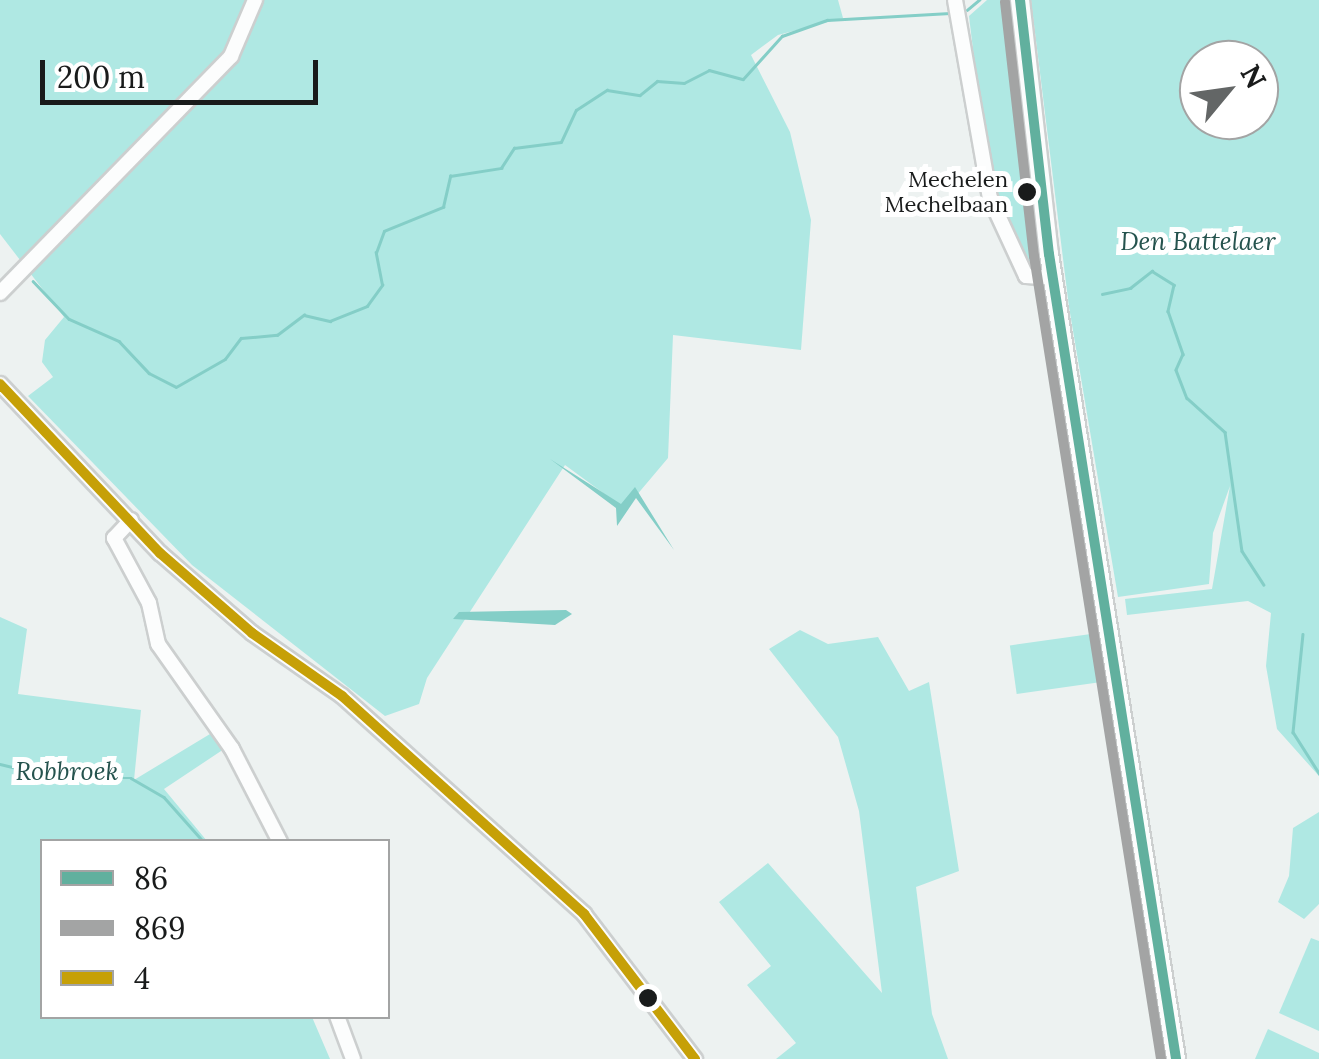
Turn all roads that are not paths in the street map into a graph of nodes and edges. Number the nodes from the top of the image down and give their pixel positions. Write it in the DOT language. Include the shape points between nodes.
graph roads {
  1 [pos="254,0"];
  2 [pos="955,0"];
  3 [pos="1020,0"];
  4 [pos="1053,278"];
  5 [pos="0,293"];
  6 [pos="0,384"];
  7 [pos="131,520"];
  8 [pos="278,839"];
  9 [pos="338,1019"];
  10 [pos="353,1059"];
  11 [pos="695,1059"];
  12 [pos="1176,1059"];
  1 -- 5 [label="street" via="231,56"];
  2 -- 4 [label="street" via="982,173 1026,276"];
  3 -- 4 [label="main road"];
  4 -- 12 [label="main road"];
  6 -- 7 [label="street"];
  7 -- 8 [label="street" via="114,538 149,602 163,653 232,749"];
  7 -- 11 [label="street" via="252,633 376,725 584,914"];
  9 -- 10 [label="street"];
}
